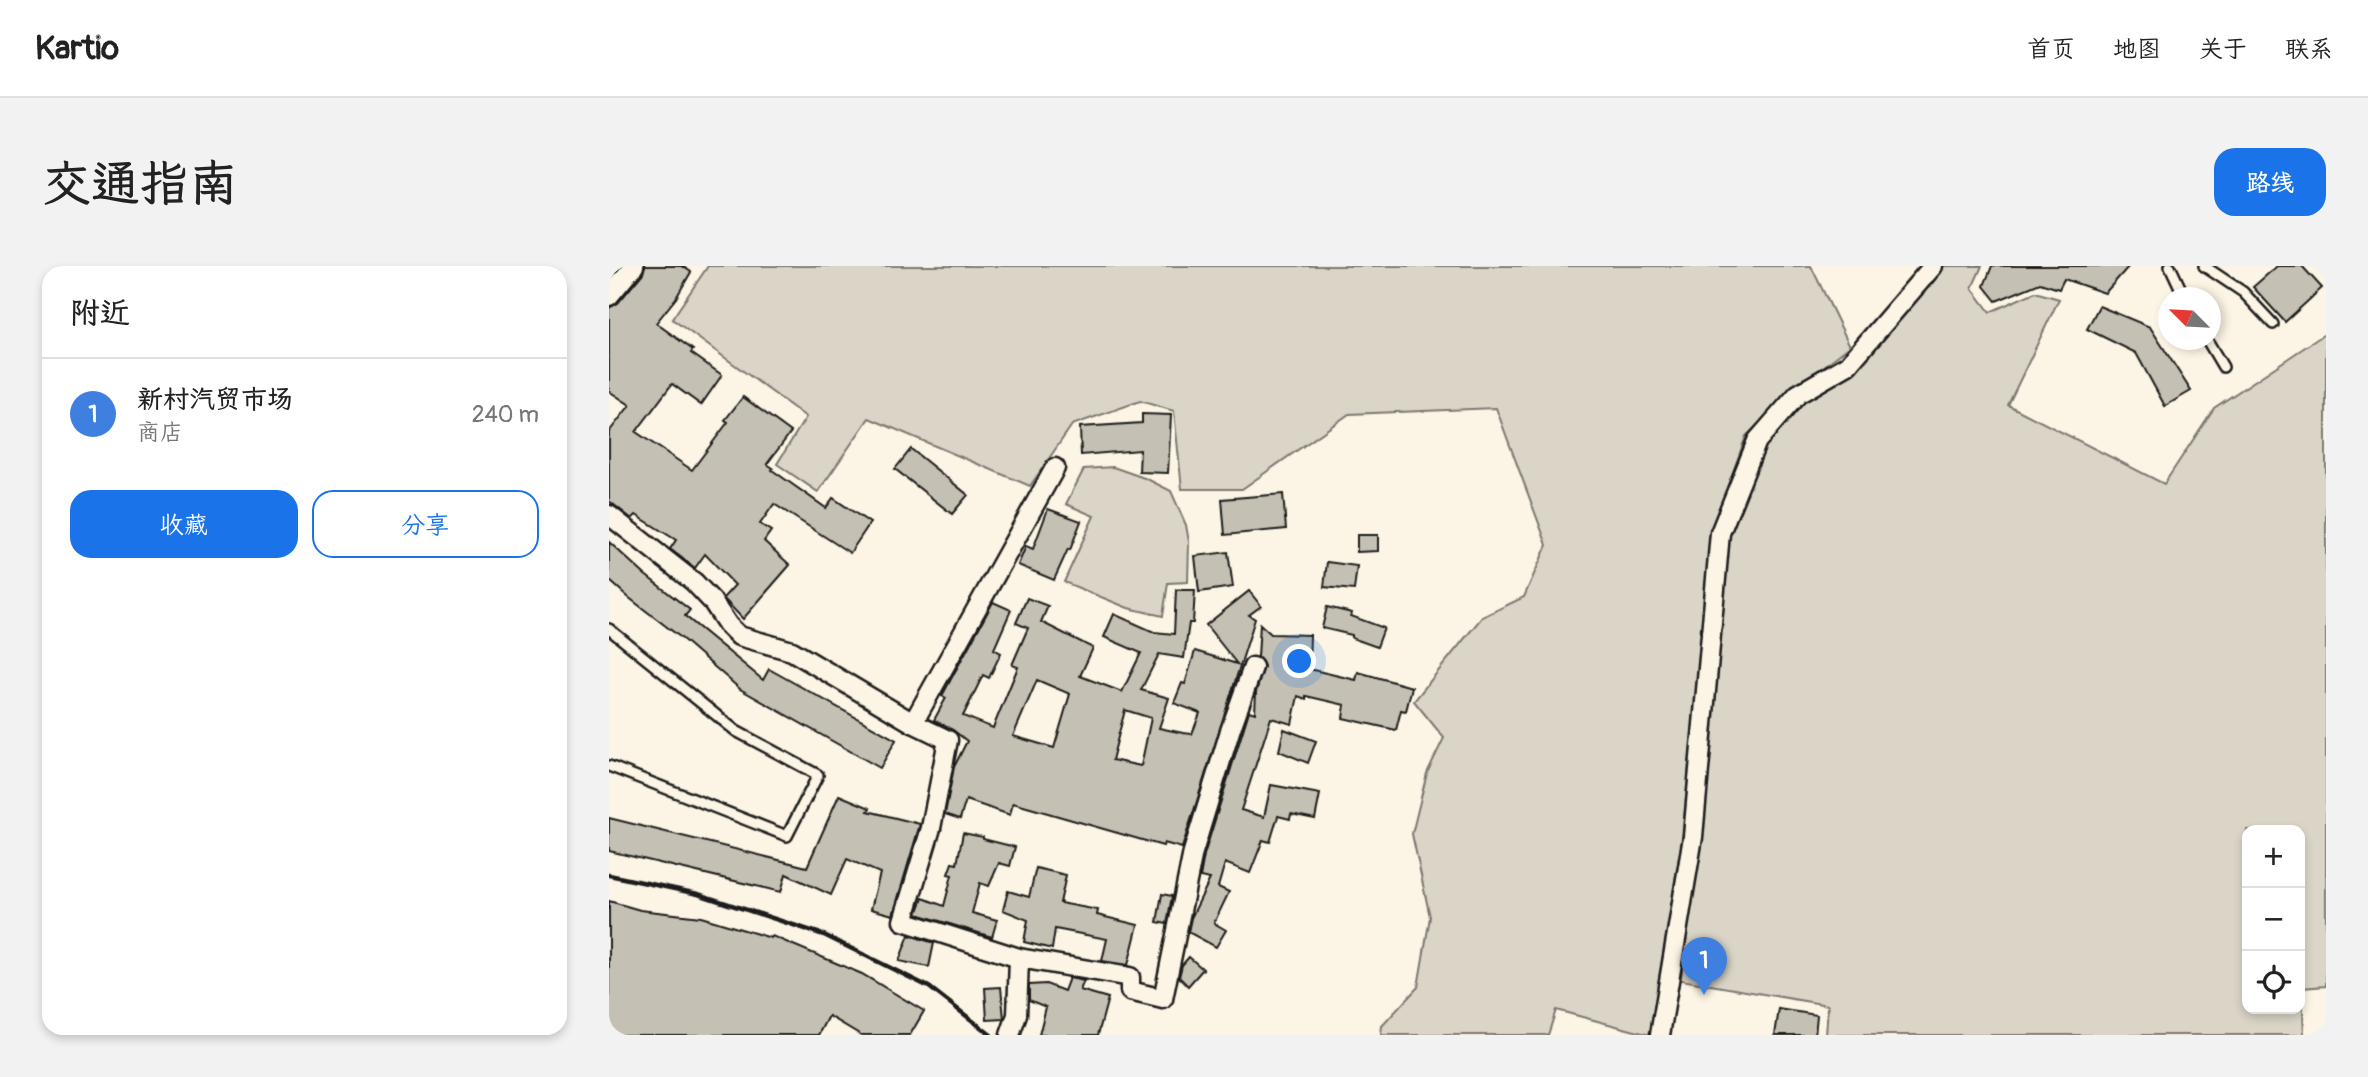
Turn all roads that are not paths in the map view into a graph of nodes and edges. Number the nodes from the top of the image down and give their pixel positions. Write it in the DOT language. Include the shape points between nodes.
graph roads {
  1 [pos="634,266"];
  2 [pos="1933,266"];
  3 [pos="2170,266"];
  4 [pos="2203,266"];
  5 [pos="2180,287"];
  6 [pos="609,296"];
  7 [pos="2273,324"];
  8 [pos="2213,350"];
  9 [pos="2223,368"];
  10 [pos="1055,468"];
  11 [pos="609,515"];
  12 [pos="609,629"];
  13 [pos="1252,667"];
  14 [pos="913,723"];
  15 [pos="609,766"];
  16 [pos="1019,958"];
  17 [pos="1010,1035"];
  18 [pos="1660,1035"];
  1 -- 6 [label="street"];
  2 -- 18 [label="street" via="1848,365 1798,394 1757,441 1720,533 1693,836"];
  3 -- 5 [label="lane"];
  4 -- 7 [label="lane" via="2243,292"];
  8 -- 9 [label="lane"];
  10 -- 14 [label="street"];
  11 -- 14 [label="street" via="694,582 739,636 792,651"];
  12 -- 15 [label="lane" via="736,731 818,775 787,836"];
  13 -- 16 [label="street" via="1193,852 1163,999 1130,991 1130,976"];
  14 -- 16 [label="street" via="948,740 931,828 903,921"];
  16 -- 17 [label="street" via="1017,1015"];
}
